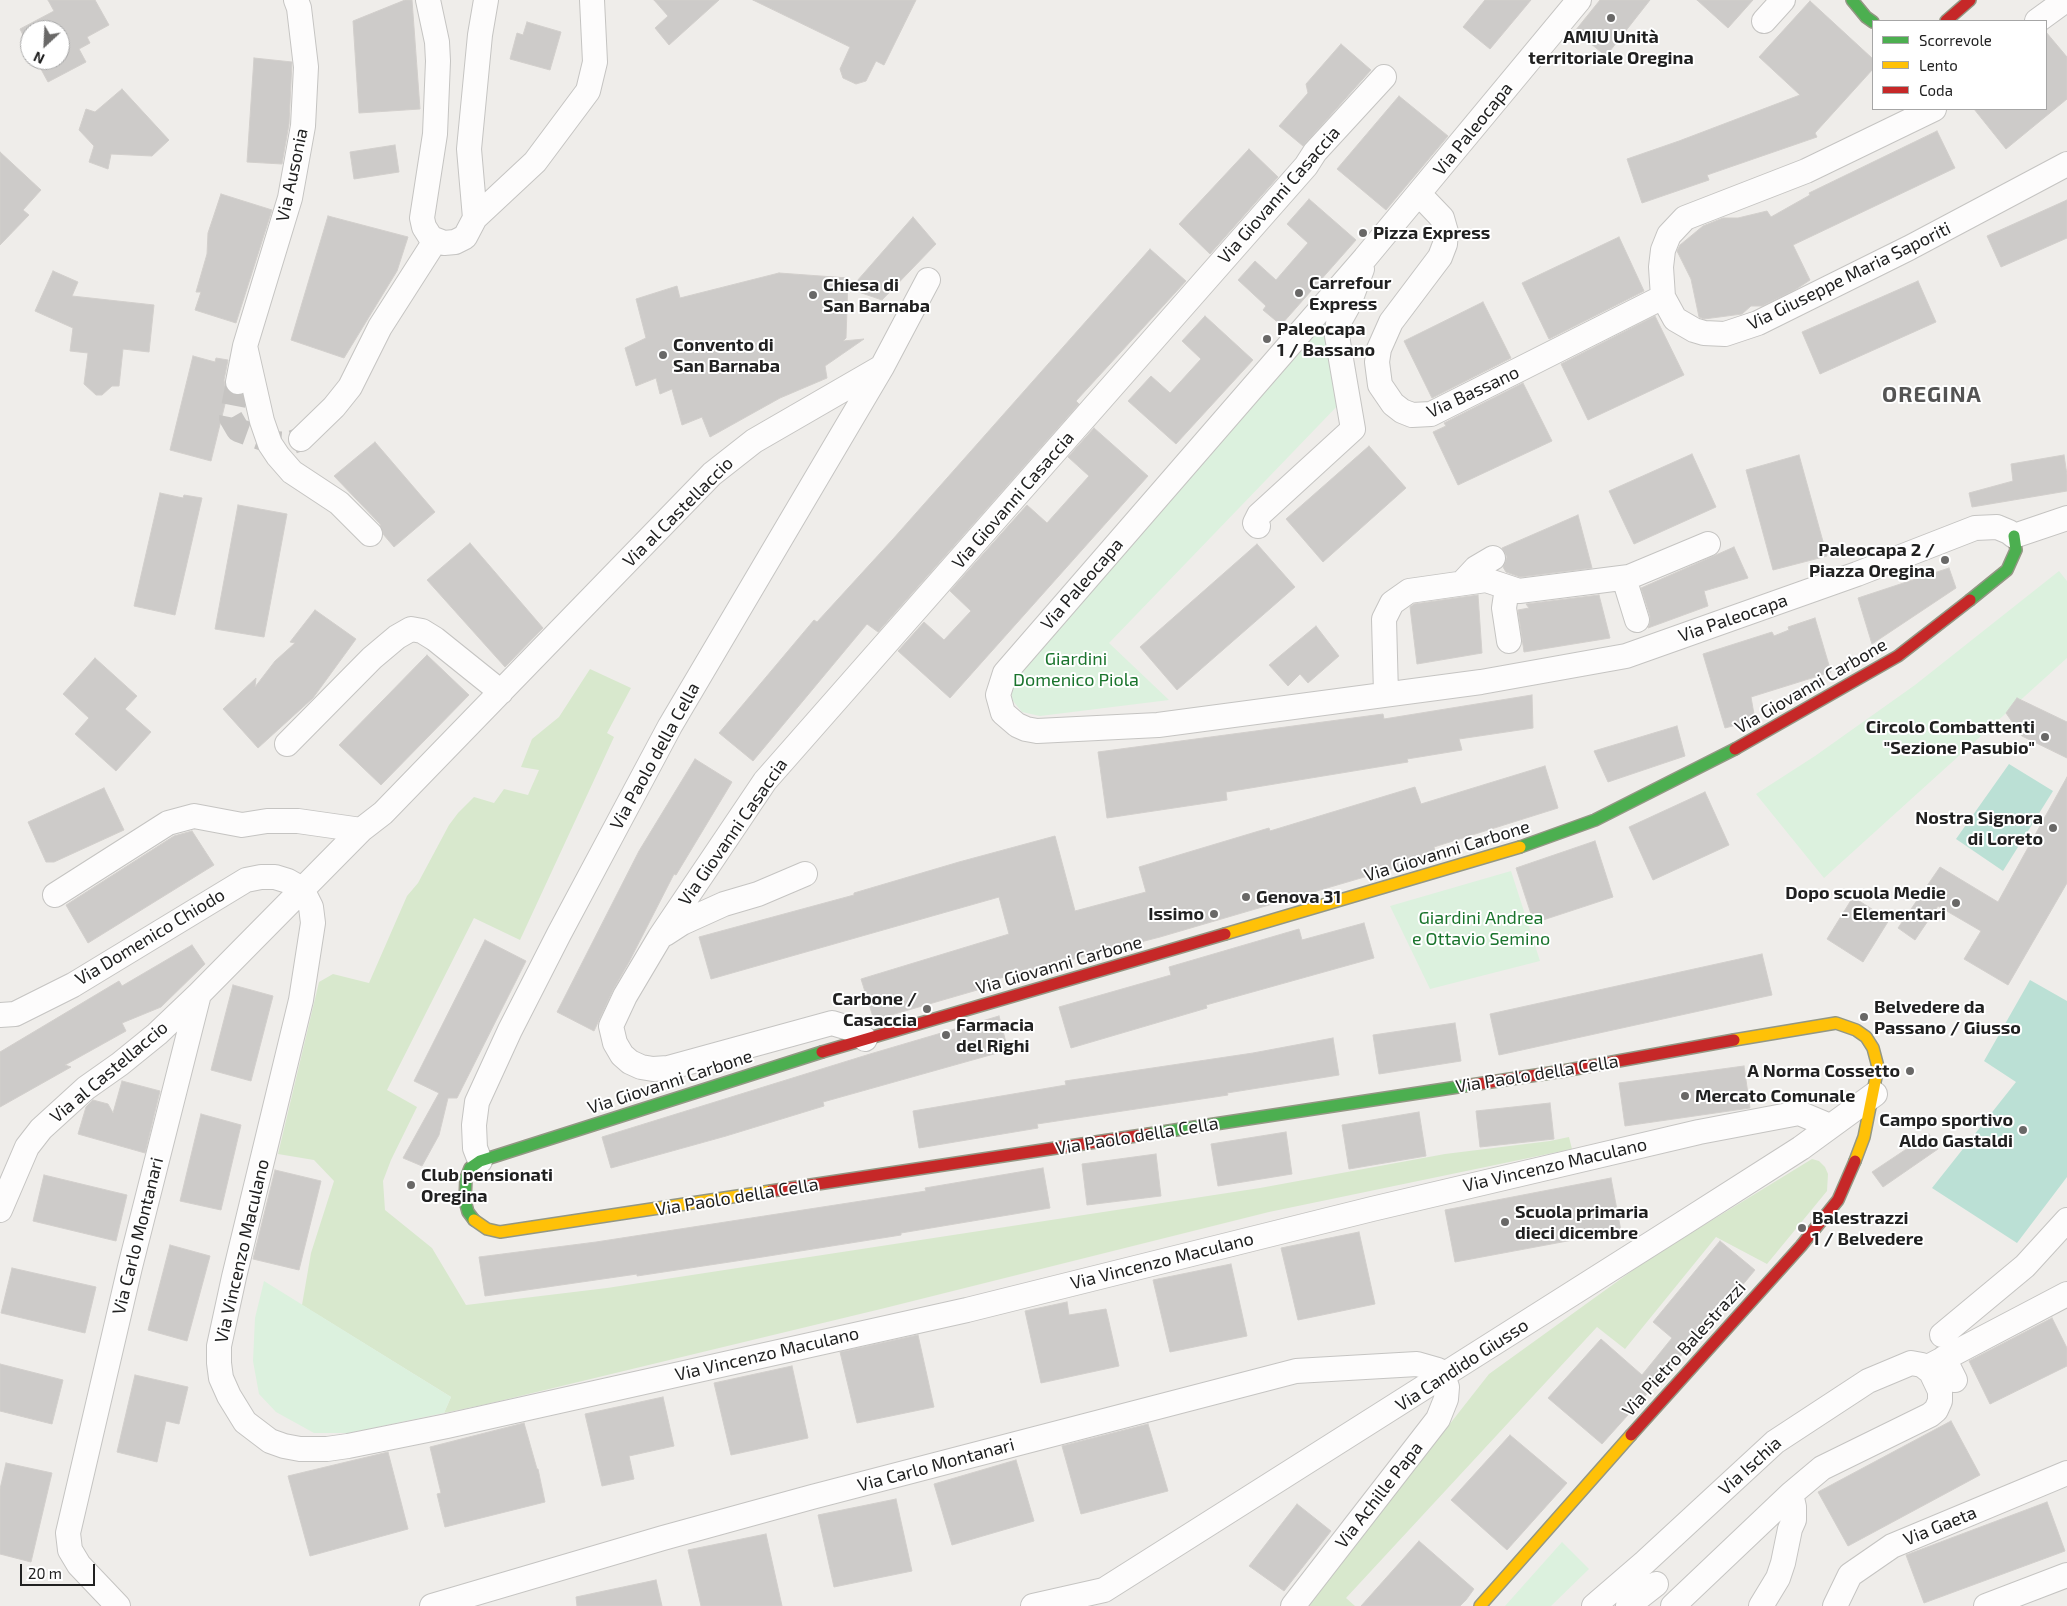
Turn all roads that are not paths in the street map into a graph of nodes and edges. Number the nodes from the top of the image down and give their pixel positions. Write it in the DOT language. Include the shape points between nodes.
graph roads {
  1 [pos="296,0"];
  2 [pos="428,0"];
  3 [pos="486,0"];
  4 [pos="592,0"];
  5 [pos="1579,0"];
  6 [pos="1783,0"];
  7 [pos="1852,0"];
  8 [pos="1970,0"];
  9 [pos="2066,0"];
  10 [pos="1947,20"];
  11 [pos="2038,20"];
  12 [pos="1764,21"];
  13 [pos="1872,21"];
  14 [pos="1384,77"];
  15 [pos="1932,110"];
  16 [pos="2067,164"];
  17 [pos="1419,194"];
  18 [pos="475,218"];
  19 [pos="435,241"];
  20 [pos="1365,258"];
  21 [pos="928,280"];
  22 [pos="1664,297"];
  23 [pos="244,346"];
  24 [pos="882,367"];
  25 [pos="238,382"];
  26 [pos="300,439"];
  27 [pos="2067,518"];
  28 [pos="1258,526"];
  29 [pos="370,534"];
  30 [pos="2014,536"];
  31 [pos="1708,544"];
  32 [pos="1492,558"];
  33 [pos="1624,578"];
  34 [pos="1462,583"];
  35 [pos="1507,588"];
  36 [pos="1636,620"];
  37 [pos="1510,641"];
  38 [pos="501,692"];
  39 [pos="1386,694"];
  40 [pos="287,744"];
  41 [pos="361,830"];
  42 [pos="805,874"];
  43 [pos="302,889"];
  44 [pos="55,895"];
  45 [pos="660,937"];
  46 [pos="199,994"];
  47 [pos="0,1014"];
  48 [pos="1866,1037"];
  49 [pos="865,1039"];
  50 [pos="1875,1094"];
  51 [pos="1830,1126"];
  52 [pos="480,1161"];
  53 [pos="0,1210"];
  54 [pos="2067,1220"];
  55 [pos="2067,1294"];
  56 [pos="1937,1354"];
  57 [pos="1443,1376"];
  58 [pos="1956,1380"];
  59 [pos="2067,1474"];
  60 [pos="1791,1494"];
  61 [pos="2067,1575"];
  62 [pos="1656,1584"];
  63 [pos="1104,1598"];
  64 [pos="1061,1603"];
  65 [pos="118,1606"];
  66 [pos="432,1606"];
  67 [pos="1033,1606"];
  68 [pos="1293,1606"];
  69 [pos="1480,1606"];
  70 [pos="1594,1606"];
  71 [pos="1628,1606"];
  72 [pos="1673,1606"];
  73 [pos="1761,1606"];
  74 [pos="1835,1606"];
  75 [pos="1986,1606"];
  1 -- 23 [label="street, Via Ausonia" via="306,67 303,126 290,198"];
  2 -- 19 [label="street" via="438,61 435,134 422,218 426,231"];
  3 -- 18 [label="street" via="469,149"];
  4 -- 18 [label="street" via="595,62 588,90 535,162"];
  5 -- 17 [label="street, Via Paleocapa"];
  6 -- 12 [label="street"];
  7 -- 13 [label="street"];
  8 -- 10 [label="street"];
  9 -- 11 [label="street"];
  14 -- 45 [label="street, Via Giovanni Casaccia" via="765,781"];
  15 -- 22 [label="street, Via Giuseppe Maria Saporiti" via="1806,171 1685,218 1669,235 1663,250"];
  16 -- 22 [label="street, Via Giuseppe Maria Saporiti" via="1910,248 1750,326 1725,334 1694,330 1675,319"];
  17 -- 20 [label="street, Via Paleocapa"];
  17 -- 22 [label="street, Via Bassano" via="1442,218 1446,232 1440,257 1391,322 1379,349 1380,385 1402,412 1432,414"];
  18 -- 19 [label="street" via="460,240"];
  19 -- 26 [label="street" via="380,327 350,387"];
  20 -- 28 [label="street, Via Paleocapa" via="1360,277 1338,324 1337,336 1360,423 1259,515 1255,522"];
  20 -- 39 [label="street, Via Paleocapa" via="1005,673 998,695 1003,713 1009,720 1026,730 1037,731 1158,725"];
  21 -- 24 [label="street, Via Paolo della Cella"];
  23 -- 25 [label="street, Via Ausonia"];
  23 -- 29 [label="street" via="262,421 278,456 292,472 339,502"];
  24 -- 38 [label="street, Via al Castellaccio" via="754,441 712,474"];
  24 -- 52 [label="street, Via Paolo della Cella" via="670,726 510,1030 477,1102 475,1148"];
  27 -- 30 [label="street"];
  30 -- 39 [label="street, Via Paleocapa" via="1997,527 1975,528 1848,578 1626,656 1482,682"];
  30 -- 49 [label="street, Via Giovanni Carbone" via="2016,550 2007,570 1898,656 1728,753 1595,820 1531,844 1297,915"];
  31 -- 33 [label="street"];
  32 -- 34 [label="street" via="1476,568"];
  33 -- 35 [label="street" via="1519,591"];
  33 -- 36 [label="street"];
  34 -- 35 [label="street" via="1486,580"];
  34 -- 39 [label="street" via="1409,591 1388,607 1384,619"];
  35 -- 37 [label="street" via="1504,608"];
  38 -- 40 [label="street" via="435,639 411,629 372,658"];
  38 -- 41 [label="street, Via al Castellaccio" via="383,813"];
  41 -- 43 [label="street, Via al Castellaccio"];
  41 -- 44 [label="street" via="298,821 242,825 194,816 168,823"];
  42 -- 45 [label="street, Via Giovanni Casaccia" via="724,904"];
  43 -- 46 [label="street"];
  43 -- 47 [label="street, Via Domenico Chiodo" via="275,877 246,880 73,985 15,1014"];
  43 -- 51 [label="street, Via Vincenzo Maculano" via="311,907 313,923 301,1000 219,1346 221,1378 245,1422 270,1441 300,1449 348,1446 447,1426 967,1310 1391,1204 1699,1132 1800,1113"];
  45 -- 49 [label="street, Via Giovanni Casaccia" via="611,1026 615,1043 630,1062 647,1068 668,1068 832,1024 852,1029"];
  46 -- 53 [label="street, Via al Castellaccio" via="157,1034 86,1088 41,1129 23,1155"];
  46 -- 65 [label="street, Via Carlo Montanari" via="130,1267 68,1533 70,1550 79,1565"];
  48 -- 50 [label="street, Via Pietro Balestrazzi" via="1878,1067"];
  48 -- 52 [label="street, Via Paolo della Cella" via="1836,1023 1791,1028 1563,1071 500,1232 475,1222 468,1212 464,1191 466,1178 470,1168"];
  49 -- 52 [label="street, Via Giovanni Carbone"];
  50 -- 51 [label="street, Via Candido Giusso"];
  50 -- 69 [label="street, Via Pietro Balestrazzi" via="1864,1137 1838,1200 1801,1246"];
  51 -- 57 [label="street, Via Candido Giusso" via="1801,1148"];
  54 -- 56 [label="street"];
  55 -- 56 [label="street"];
  56 -- 58 [label="street"];
  56 -- 60 [label="street" via="1936,1381 1940,1401 1936,1410 1822,1468"];
  56 -- 70 [label="street, Via Ischia" via="1868,1381 1775,1442"];
  57 -- 63 [label="street, Via Candido Giusso"];
  57 -- 66 [label="street, Via Carlo Montanari" via="1432,1367 1417,1364 1296,1371 802,1500"];
  57 -- 68 [label="street, Via Achille Papa" via="1447,1387 1446,1399 1438,1419"];
  59 -- 74 [label="street, Via Gaeta" via="1892,1546 1850,1575"];
  60 -- 72 [label="street"];
  60 -- 73 [label="street" via="1794,1520 1783,1563"];
  61 -- 75 [label="street"];
  62 -- 71 [label="street"];
  63 -- 64 [label="street"];
  64 -- 67 [label="street"];
}
